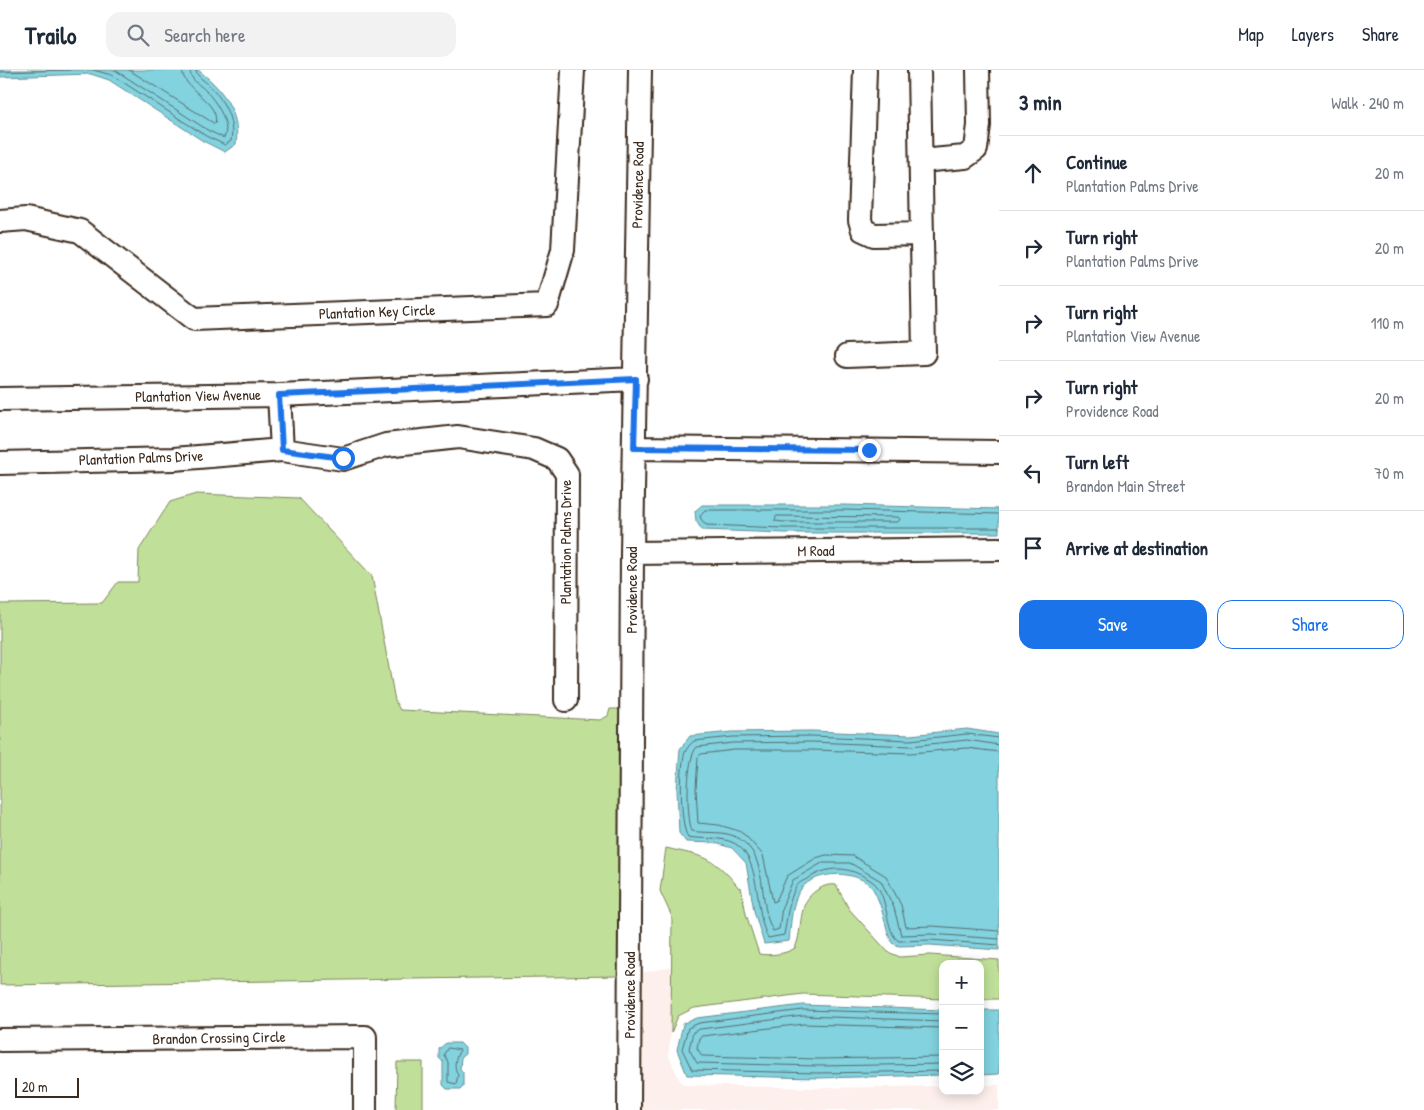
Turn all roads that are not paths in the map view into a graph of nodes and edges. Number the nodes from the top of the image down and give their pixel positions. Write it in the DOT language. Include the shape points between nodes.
graph roads {
  1 [pos="573,70"];
  2 [pos="640,70"];
  3 [pos="864,70"];
  4 [pos="919,70"];
  5 [pos="978,70"];
  6 [pos="921,161"];
  7 [pos="0,221"];
  8 [pos="922,234"];
  9 [pos="847,356"];
  10 [pos="636,379"];
  11 [pos="279,395"];
  12 [pos="0,399"];
  13 [pos="634,448"];
  14 [pos="282,450"];
  15 [pos="999,452"];
  16 [pos="0,463"];
  17 [pos="999,549"];
  18 [pos="632,553"];
  19 [pos="566,700"];
  20 [pos="0,1040"];
  21 [pos="365,1110"];
  22 [pos="629,1110"];
  1 -- 7 [label="street, Plantation Key Circle" via="563,250 547,305 194,318 80,231 26,219"];
  2 -- 10 [label="street, Providence Road"];
  3 -- 8 [label="street" via="860,220 863,230 874,235"];
  4 -- 6 [label="street"];
  5 -- 6 [label="street" via="976,149 965,157"];
  6 -- 8 [label="street"];
  8 -- 9 [label="street" via="924,353"];
  10 -- 11 [label="street, Plantation View Avenue"];
  10 -- 13 [label="street, Providence Road"];
  11 -- 12 [label="street, Plantation View Avenue"];
  11 -- 14 [label="street"];
  13 -- 15 [label="street"];
  13 -- 18 [label="street, Providence Road"];
  14 -- 16 [label="street, Plantation Palms Drive" via="174,458"];
  14 -- 19 [label="street, Plantation Palms Drive" via="343,458 386,445 458,437 534,449 558,459 568,474"];
  17 -- 18 [label="street, M Road"];
  18 -- 22 [label="street, Providence Road"];
  20 -- 21 [label="street, Brandon Crossing Circle" via="365,1036"];
}
